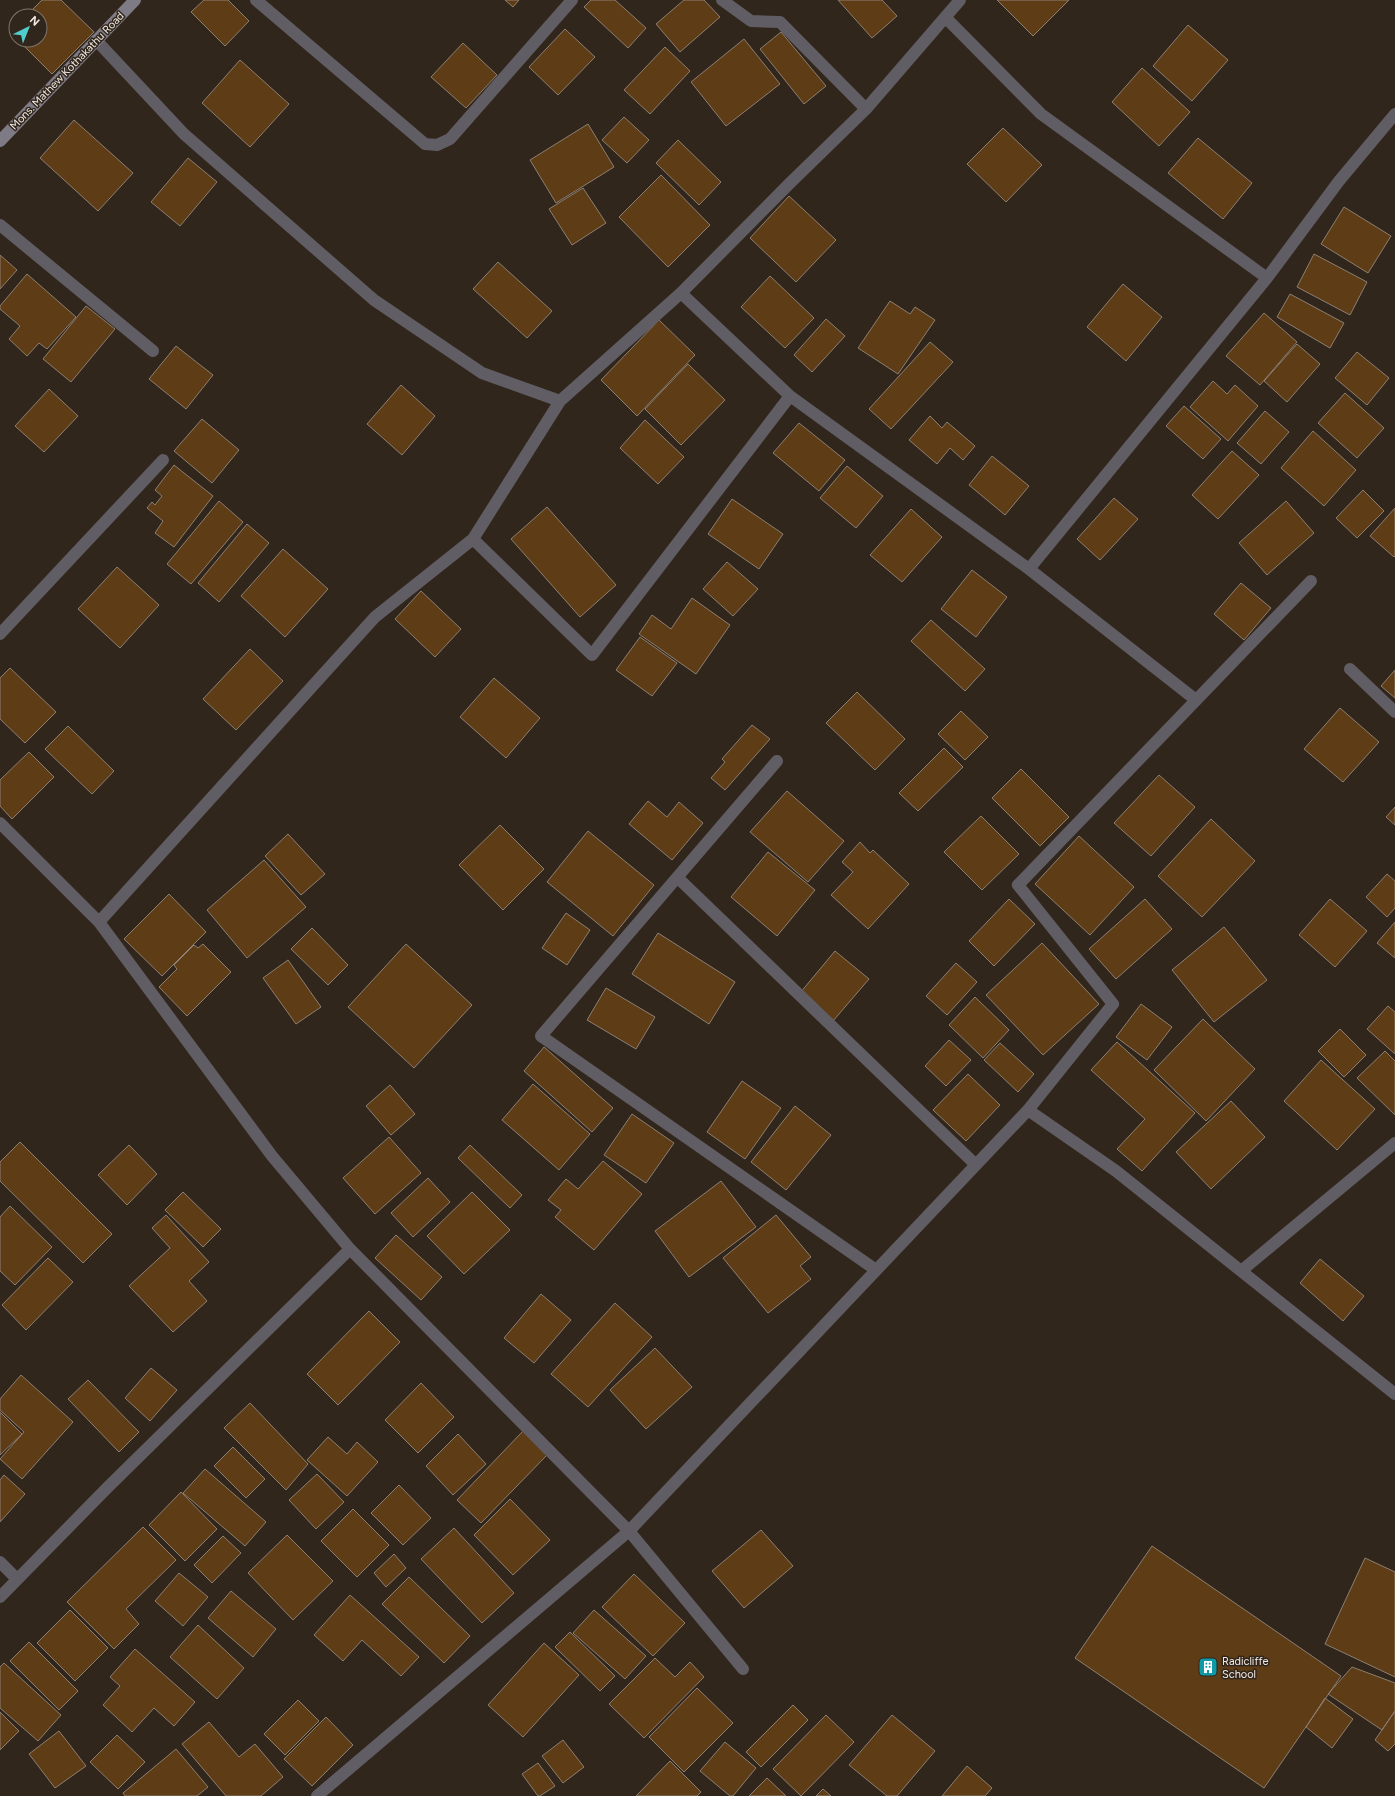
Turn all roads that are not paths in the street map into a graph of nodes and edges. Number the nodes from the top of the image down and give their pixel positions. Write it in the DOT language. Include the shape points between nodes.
graph roads {
  1 [pos="135,0"];
  2 [pos="256,0"];
  3 [pos="572,0"];
  4 [pos="722,0"];
  5 [pos="960,0"];
  6 [pos="946,18"];
  7 [pos="96,40"];
  8 [pos="866,109"];
  9 [pos="1395,114"];
  10 [pos="0,141"];
  11 [pos="0,225"];
  12 [pos="1267,278"];
  13 [pos="681,293"];
  14 [pos="153,351"];
  15 [pos="790,396"];
  16 [pos="560,401"];
  17 [pos="163,460"];
  18 [pos="474,539"];
  19 [pos="1029,569"];
  20 [pos="1311,581"];
  21 [pos="0,634"];
  22 [pos="1350,669"];
  23 [pos="1196,700"];
  24 [pos="1395,712"];
  25 [pos="777,761"];
  26 [pos="0,823"];
  27 [pos="678,878"];
  28 [pos="99,922"];
  29 [pos="1028,1110"];
  30 [pos="1395,1143"];
  31 [pos="976,1165"];
  32 [pos="350,1249"];
  33 [pos="876,1270"];
  34 [pos="1241,1271"];
  35 [pos="1395,1394"];
  36 [pos="629,1531"];
  37 [pos="0,1562"];
  38 [pos="18,1579"];
  39 [pos="0,1597"];
  40 [pos="743,1669"];
  41 [pos="317,1796"];
  1 -- 7 [label="street, Mons. Mathew Kothakathu Road"];
  2 -- 3 [label="street" via="425,144 437,145 450,139"];
  4 -- 8 [label="street" via="751,21 780,22"];
  5 -- 6 [label="street"];
  6 -- 8 [label="street"];
  6 -- 12 [label="street" via="1041,114"];
  7 -- 10 [label="street, Mons. Mathew Kothakathu Road"];
  7 -- 16 [label="street" via="184,134 374,300 482,373"];
  8 -- 13 [label="street"];
  9 -- 12 [label="street" via="1339,181"];
  11 -- 14 [label="street"];
  12 -- 19 [label="street"];
  13 -- 15 [label="street"];
  13 -- 16 [label="street"];
  15 -- 18 [label="street" via="592,655"];
  15 -- 19 [label="street"];
  16 -- 18 [label="street"];
  17 -- 21 [label="street"];
  18 -- 28 [label="street" via="375,617"];
  19 -- 23 [label="street"];
  20 -- 23 [label="street"];
  22 -- 24 [label="street"];
  23 -- 29 [label="street" via="1018,885 1113,1004"];
  25 -- 27 [label="street"];
  26 -- 28 [label="street"];
  27 -- 31 [label="street"];
  27 -- 33 [label="street" via="541,1036"];
  28 -- 32 [label="street" via="272,1156"];
  29 -- 31 [label="street"];
  29 -- 34 [label="street" via="1116,1171"];
  30 -- 34 [label="street"];
  31 -- 33 [label="street"];
  32 -- 36 [label="street"];
  32 -- 38 [label="street"];
  33 -- 36 [label="street"];
  34 -- 35 [label="street"];
  36 -- 40 [label="street"];
  36 -- 41 [label="street"];
  37 -- 38 [label="street"];
  38 -- 39 [label="street"];
}
